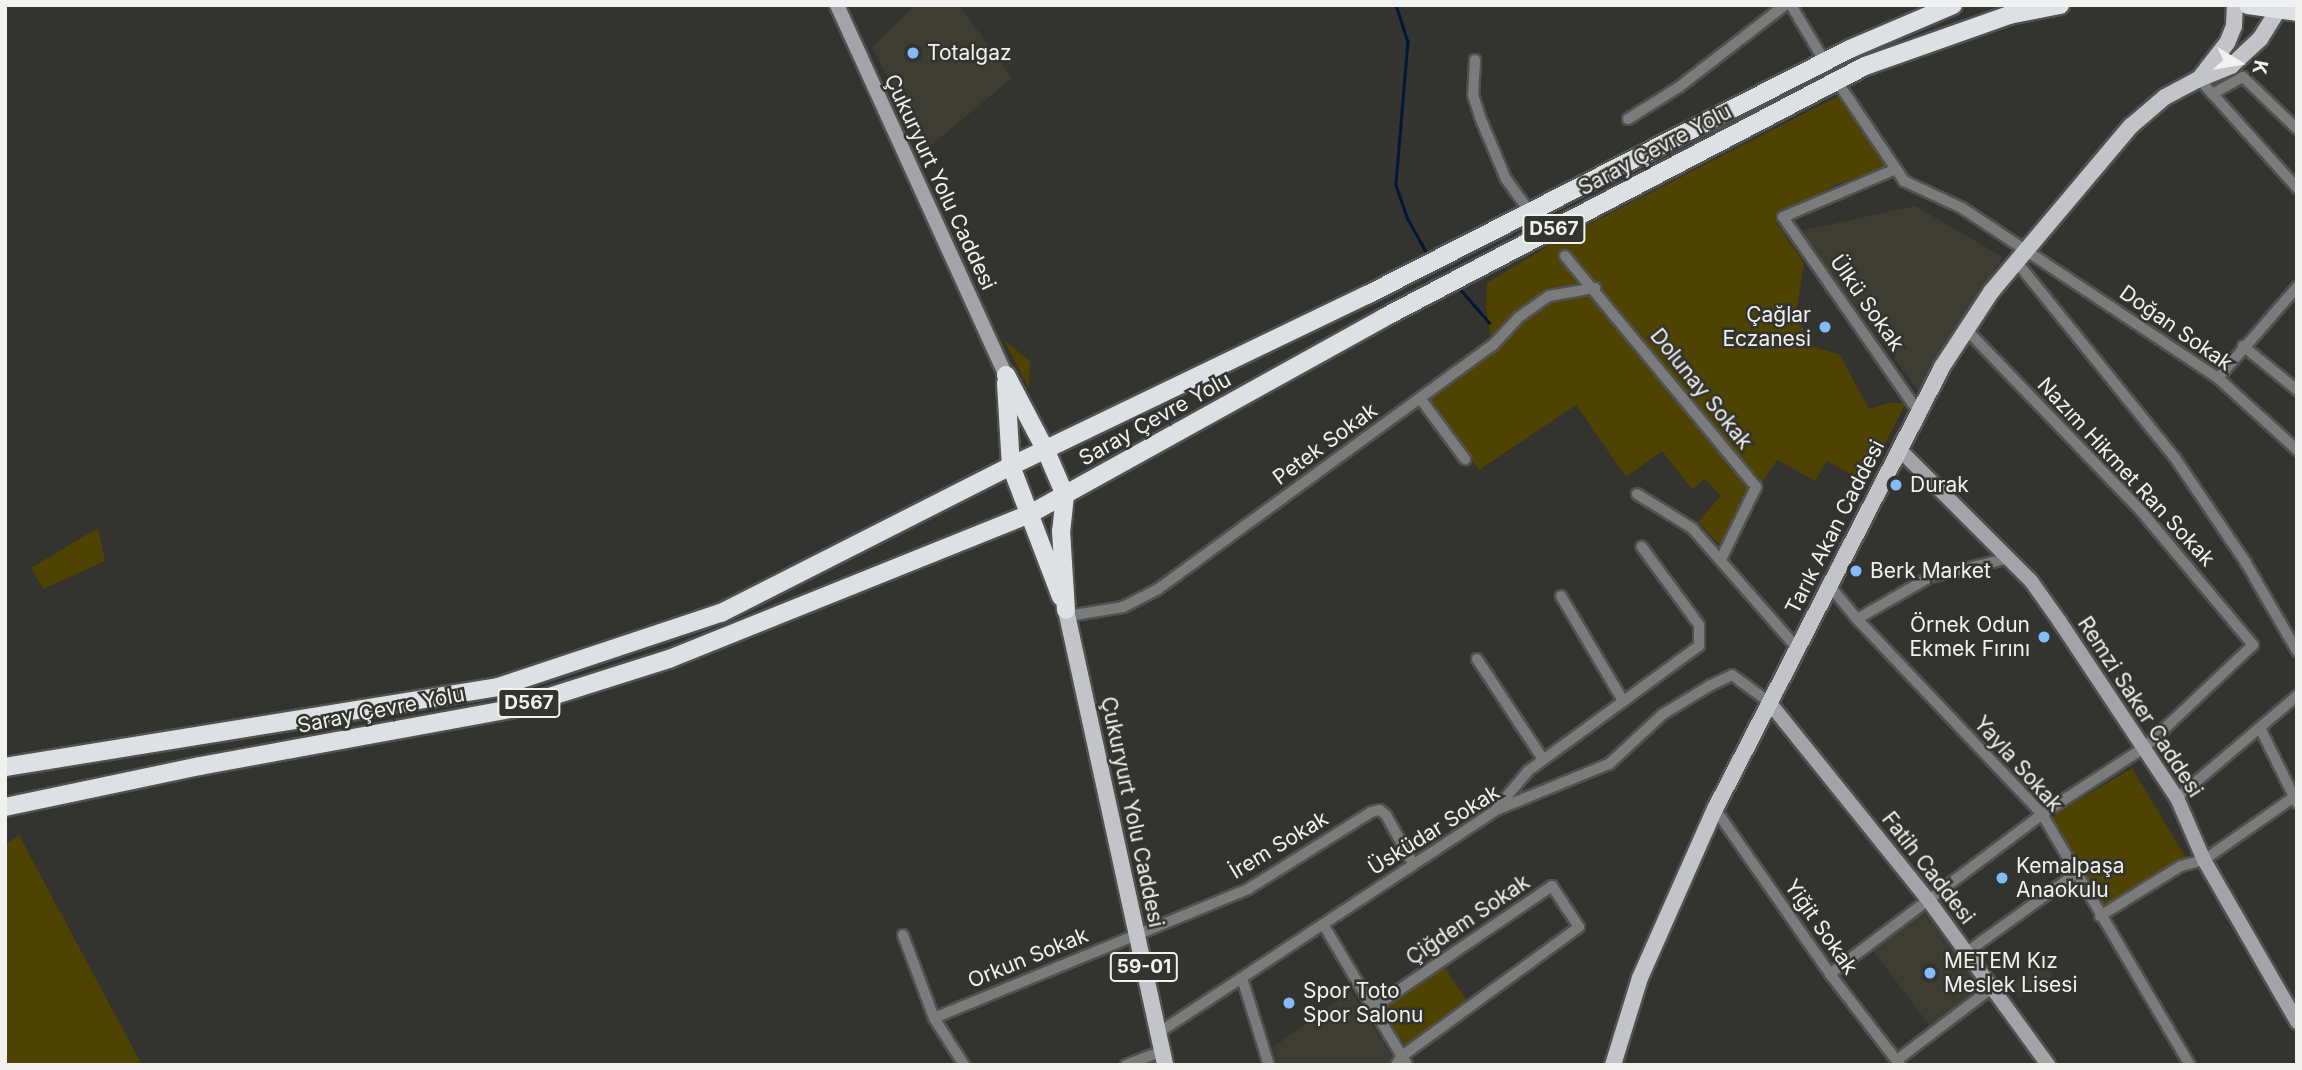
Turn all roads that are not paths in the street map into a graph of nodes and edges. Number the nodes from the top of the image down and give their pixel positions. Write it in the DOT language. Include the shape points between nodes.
graph roads {
  1 [pos="837,5"];
  2 [pos="1785,5"];
  3 [pos="1791,5"];
  4 [pos="1954,5"];
  5 [pos="2060,5"];
  6 [pos="2235,5"];
  7 [pos="2248,5"];
  8 [pos="2285,9"];
  9 [pos="1475,60"];
  10 [pos="1825,62"];
  11 [pos="2199,79"];
  12 [pos="1836,80"];
  13 [pos="2212,94"];
  14 [pos="1628,119"];
  15 [pos="2297,129"];
  16 [pos="1896,169"];
  17 [pos="2297,188"];
  18 [pos="1530,212"];
  19 [pos="2020,255"];
  20 [pos="1565,256"];
  21 [pos="2297,287"];
  22 [pos="1595,288"];
  23 [pos="1966,329"];
  24 [pos="2244,346"];
  25 [pos="1006,375"];
  26 [pos="2218,379"];
  27 [pos="2297,390"];
  28 [pos="1420,398"];
  29 [pos="1918,411"];
  30 [pos="1899,449"];
  31 [pos="2297,450"];
  32 [pos="1046,451"];
  33 [pos="1465,459"];
  34 [pos="1011,466"];
  35 [pos="1637,494"];
  36 [pos="1065,495"];
  37 [pos="1028,515"];
  38 [pos="1642,547"];
  39 [pos="2010,558"];
  40 [pos="1721,559"];
  41 [pos="1829,585"];
  42 [pos="1561,596"];
  43 [pos="1067,613"];
  44 [pos="1857,619"];
  45 [pos="1797,648"];
  46 [pos="2297,651"];
  47 [pos="1477,659"];
  48 [pos="2297,696"];
  49 [pos="1623,701"];
  50 [pos="1769,702"];
  51 [pos="2260,728"];
  52 [pos="2145,747"];
  53 [pos="1543,760"];
  54 [pos="5,767"];
  55 [pos="2177,799"];
  56 [pos="2296,799"];
  57 [pos="5,807"];
  58 [pos="1715,809"];
  59 [pos="1496,810"];
  60 [pos="2042,814"];
  61 [pos="2204,860"];
  62 [pos="1413,864"];
  63 [pos="2075,874"];
  64 [pos="1929,901"];
  65 [pos="2100,916"];
  66 [pos="1323,924"];
  67 [pos="1137,934"];
  68 [pos="903,935"];
  69 [pos="1967,952"];
  70 [pos="1830,974"];
  71 [pos="1242,978"];
  72 [pos="1992,988"];
  73 [pos="1371,1009"];
  74 [pos="934,1018"];
  75 [pos="2297,1022"];
  76 [pos="1158,1033"];
  77 [pos="1163,1058"];
  78 [pos="1401,1062"];
  79 [pos="1898,1063"];
  80 [pos="964,1065"];
  81 [pos="1126,1065"];
  82 [pos="1269,1065"];
  83 [pos="1613,1065"];
  84 [pos="2048,1065"];
  85 [pos="2190,1065"];
  1 -- 25 [label="street, Çukuryurt Yolu Caddesi"];
  2 -- 14 [label="street" via="1679,87"];
  3 -- 10 [label="street"];
  4 -- 10 [label="highway, Saray Çevre Yolu / D567"];
  5 -- 12 [label="highway, Saray Çevre Yolu / D567" via="2009,15"];
  6 -- 11 [label="main road" via="2227,43"];
  7 -- 8 [label="highway"];
  8 -- 11 [label="main road, Tarık Akan Caddesi" via="2231,66"];
  9 -- 18 [label="street" via="1473,95 1482,122 1506,179"];
  10 -- 18 [label="highway, Saray Çevre Yolu / D567"];
  11 -- 13 [label="street"];
  11 -- 19 [label="main road, Tarık Akan Caddesi" via="2165,97 2131,126"];
  12 -- 16 [label="street, Doğan Sokak"];
  12 -- 36 [label="highway, Saray Çevre Yolu / D567" via="1383,318"];
  13 -- 15 [label="street" via="2243,78"];
  13 -- 17 [label="street"];
  16 -- 19 [label="street, Doğan Sokak" via="1913,188 1962,208"];
  16 -- 29 [label="street, Ülkü Sokak" via="1783,217"];
  18 -- 32 [label="highway, Saray Çevre Yolu / D567"];
  19 -- 23 [label="main road, Tarık Akan Caddesi"];
  19 -- 26 [label="street, Doğan Sokak"];
  19 -- 46 [label="street" via="2175,458 2245,562"];
  20 -- 22 [label="street, Dolunay Sokak"];
  21 -- 24 [label="street"];
  22 -- 28 [label="street, Petek Sokak" via="1549,296 1519,317 1493,345"];
  22 -- 40 [label="street, Dolunay Sokak" via="1756,487"];
  23 -- 29 [label="main road, Tarık Akan Caddesi"];
  23 -- 52 [label="street, Nazım Hikmet Ran Sokak" via="2141,511 2253,645"];
  24 -- 26 [label="street"];
  24 -- 27 [label="street"];
  25 -- 32 [label="highway"];
  25 -- 34 [label="highway"];
  26 -- 31 [label="street, Doğan Sokak"];
  28 -- 33 [label="street"];
  28 -- 43 [label="street, Petek Sokak" via="1158,589 1123,607"];
  29 -- 30 [label="main road, Tarık Akan Caddesi"];
  30 -- 39 [label="street, Remzi Saker Caddesi"];
  30 -- 41 [label="main road, Tarık Akan Caddesi"];
  32 -- 34 [label="highway, D567"];
  32 -- 36 [label="highway"];
  34 -- 37 [label="highway"];
  34 -- 54 [label="highway, Saray Çevre Yolu / D567" via="721,613 498,687"];
  35 -- 40 [label="street" via="1692,528"];
  36 -- 37 [label="highway, D567"];
  36 -- 43 [label="highway, 59-01" via="1061,531"];
  37 -- 43 [label="highway"];
  37 -- 57 [label="highway, Saray Çevre Yolu / D567" via="669,659 511,709"];
  38 -- 49 [label="street" via="1699,625 1699,646"];
  39 -- 44 [label="street" via="1930,577"];
  39 -- 52 [label="street, Remzi Saker Caddesi" via="2032,581"];
  40 -- 45 [label="street"];
  41 -- 44 [label="street, Yayla Sokak"];
  41 -- 45 [label="main road, Tarık Akan Caddesi"];
  42 -- 49 [label="street"];
  43 -- 67 [label="main road, Çukuryurt Yolu Caddesi / 59-01"];
  44 -- 60 [label="street, Yayla Sokak"];
  45 -- 50 [label="main road, Tarık Akan Caddesi"];
  47 -- 53 [label="street"];
  48 -- 51 [label="street"];
  49 -- 53 [label="street"];
  50 -- 58 [label="main road, Tarık Akan Caddesi"];
  50 -- 59 [label="street, Üsküdar Sokak" via="1732,675 1663,714 1609,764"];
  50 -- 64 [label="street, Fatih Caddesi"];
  51 -- 55 [label="street"];
  51 -- 56 [label="street"];
  52 -- 55 [label="street, Remzi Saker Caddesi"];
  52 -- 60 [label="street"];
  53 -- 59 [label="street"];
  55 -- 61 [label="street, Remzi Saker Caddesi"];
  56 -- 61 [label="street"];
  58 -- 70 [label="street, Yiğit Sokak"];
  58 -- 83 [label="main road, Tarık Akan Caddesi" via="1640,978"];
  59 -- 62 [label="street, Üsküdar Sokak"];
  60 -- 63 [label="street, Yayla Sokak"];
  60 -- 64 [label="street"];
  61 -- 65 [label="street" via="2181,866"];
  61 -- 75 [label="street, Remzi Saker Caddesi"];
  62 -- 66 [label="street, Üsküdar Sokak"];
  62 -- 67 [label="street, İrem Sokak" via="1386,814 1371,812 1248,888"];
  63 -- 65 [label="street, Yayla Sokak"];
  63 -- 69 [label="street"];
  64 -- 69 [label="street, Fatih Caddesi"];
  64 -- 70 [label="street"];
  65 -- 85 [label="street, Yayla Sokak"];
  66 -- 71 [label="street, Üsküdar Sokak"];
  66 -- 73 [label="street"];
  67 -- 74 [label="street, Orkun Sokak"];
  67 -- 76 [label="main road, Çukuryurt Yolu Caddesi / 59-01"];
  68 -- 74 [label="street"];
  69 -- 72 [label="street, Fatih Caddesi"];
  70 -- 79 [label="street, Yiğit Sokak"];
  71 -- 76 [label="street, Üsküdar Sokak"];
  71 -- 82 [label="street"];
  72 -- 79 [label="street"];
  72 -- 84 [label="street, Fatih Caddesi"];
  73 -- 78 [label="street"];
  73 -- 78 [label="street, Çiğdem Sokak" via="1552,886 1579,927"];
  74 -- 80 [label="street"];
  76 -- 77 [label="main road, Çukuryurt Yolu Caddesi / 59-01"];
  77 -- 81 [label="street"];
}
